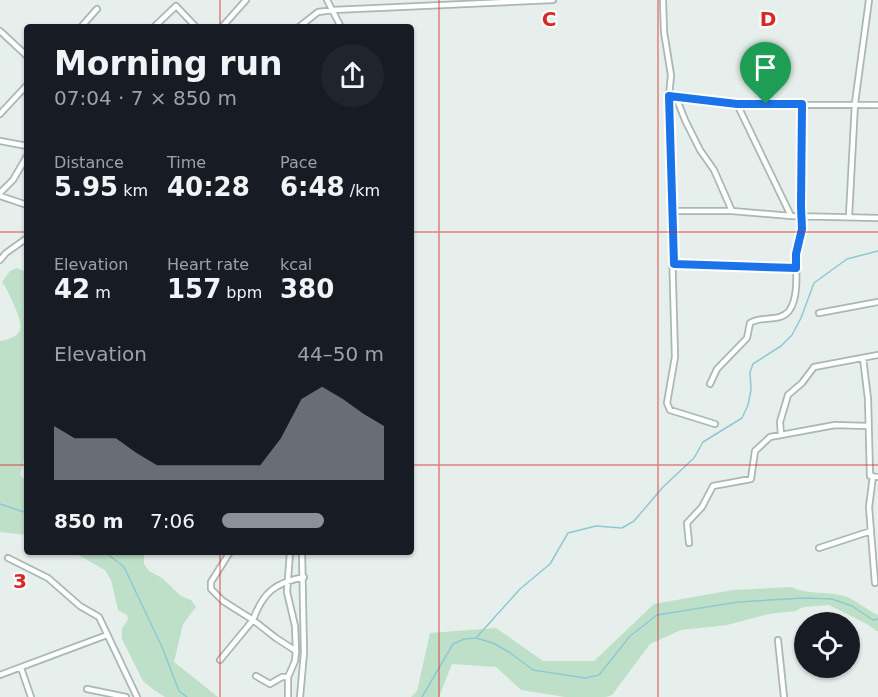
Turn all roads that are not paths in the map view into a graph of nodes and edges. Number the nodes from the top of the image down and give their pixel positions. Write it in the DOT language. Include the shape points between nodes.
graph roads {
  1 [pos="246,0"];
  2 [pos="327,0"];
  3 [pos="553,0"];
  4 [pos="663,0"];
  5 [pos="869,0"];
  6 [pos="519,1"];
  7 [pos="97,9"];
  8 [pos="333,10"];
  9 [pos="84,24"];
  10 [pos="157,24"];
  11 [pos="193,24"];
  12 [pos="225,24"];
  13 [pos="303,24"];
  14 [pos="340,24"];
  15 [pos="0,31"];
  16 [pos="24,53"];
  17 [pos="24,87"];
  18 [pos="669,96"];
  19 [pos="676,97"];
  20 [pos="0,102"];
  21 [pos="855,103"];
  22 [pos="737,104"];
  23 [pos="802,104"];
  24 [pos="878,105"];
  25 [pos="6,107"];
  26 [pos="0,114"];
  27 [pos="0,141"];
  28 [pos="24,145"];
  29 [pos="24,161"];
  30 [pos="0,195"];
  31 [pos="24,204"];
  32 [pos="671,211"];
  33 [pos="732,211"];
  34 [pos="801,215"];
  35 [pos="791,216"];
  36 [pos="849,216"];
  37 [pos="878,218"];
  38 [pos="24,240"];
  39 [pos="0,259"];
  40 [pos="674,264"];
  41 [pos="796,268"];
  42 [pos="878,302"];
  43 [pos="819,314"];
  44 [pos="878,355"];
  45 [pos="863,358"];
  46 [pos="710,384"];
  47 [pos="715,424"];
  48 [pos="867,426"];
  49 [pos="781,435"];
  50 [pos="875,477"];
  51 [pos="878,521"];
  52 [pos="870,522"];
  53 [pos="871,531"];
  54 [pos="690,543"];
  55 [pos="819,548"];
  56 [pos="228,555"];
  57 [pos="290,555"];
  58 [pos="302,555"];
  59 [pos="8,558"];
  60 [pos="303,578"];
  61 [pos="287,581"];
  62 [pos="875,583"];
  63 [pos="253,620"];
  64 [pos="107,635"];
  65 [pos="778,640"];
  66 [pos="296,651"];
  67 [pos="304,653"];
  68 [pos="220,660"];
  69 [pos="21,668"];
  70 [pos="0,675"];
  71 [pos="256,676"];
  72 [pos="288,676"];
  73 [pos="87,689"];
  74 [pos="31,697"];
  75 [pos="126,697"];
  76 [pos="137,697"];
  77 [pos="288,697"];
  78 [pos="300,697"];
  79 [pos="784,697"];
  1 -- 12 [label="street"];
  2 -- 8 [label="street"];
  3 -- 6 [label="street"];
  4 -- 18 [label="street" via="671,75"];
  5 -- 21 [label="street"];
  6 -- 8 [label="street"];
  7 -- 9 [label="street"];
  8 -- 13 [label="street" via="318,12"];
  8 -- 14 [label="street"];
  10 -- 11 [label="street" via="176,6"];
  15 -- 16 [label="street"];
  17 -- 25 [label="street"];
  18 -- 19 [label="street"];
  18 -- 32 [label="street"];
  19 -- 22 [label="street"];
  19 -- 33 [label="street"];
  20 -- 25 [label="street"];
  21 -- 23 [label="street"];
  21 -- 24 [label="street"];
  21 -- 36 [label="street"];
  22 -- 23 [label="street"];
  22 -- 35 [label="street"];
  23 -- 34 [label="street"];
  25 -- 26 [label="street"];
  27 -- 28 [label="street"];
  29 -- 30 [label="street"];
  30 -- 31 [label="street"];
  32 -- 33 [label="street"];
  32 -- 40 [label="street"];
  33 -- 35 [label="street"];
  34 -- 35 [label="street"];
  34 -- 36 [label="street"];
  34 -- 41 [label="street"];
  36 -- 37 [label="street"];
  38 -- 39 [label="street"];
  40 -- 41 [label="street"];
  40 -- 47 [label="street" via="675,357 667,403 670,410"];
  41 -- 46 [label="street" via="789,311 750,323 747,338 717,369"];
  42 -- 43 [label="street"];
  44 -- 45 [label="street"];
  45 -- 48 [label="street"];
  45 -- 49 [label="street" via="818,365 810,370 788,395 780,422"];
  48 -- 49 [label="street" via="835,425"];
  48 -- 50 [label="street" via="870,476"];
  49 -- 54 [label="street" via="770,437 755,451 751,479 713,486 687,524"];
  50 -- 52 [label="street"];
  51 -- 52 [label="street"];
  52 -- 53 [label="street"];
  53 -- 55 [label="street"];
  53 -- 62 [label="street"];
  56 -- 63 [label="street" via="211,582 211,589"];
  57 -- 61 [label="street"];
  58 -- 60 [label="street"];
  59 -- 64 [label="street" via="48,578 99,617"];
  60 -- 61 [label="street"];
  60 -- 67 [label="street"];
  61 -- 63 [label="street" via="271,589"];
  61 -- 66 [label="street"];
  63 -- 66 [label="street"];
  63 -- 68 [label="street"];
  64 -- 69 [label="street"];
  64 -- 76 [label="street"];
  65 -- 79 [label="street"];
  66 -- 67 [label="street"];
  66 -- 72 [label="street"];
  67 -- 78 [label="street"];
  69 -- 70 [label="street"];
  69 -- 74 [label="street"];
  71 -- 72 [label="street" via="270,684"];
  72 -- 77 [label="street"];
  73 -- 75 [label="street"];
}
